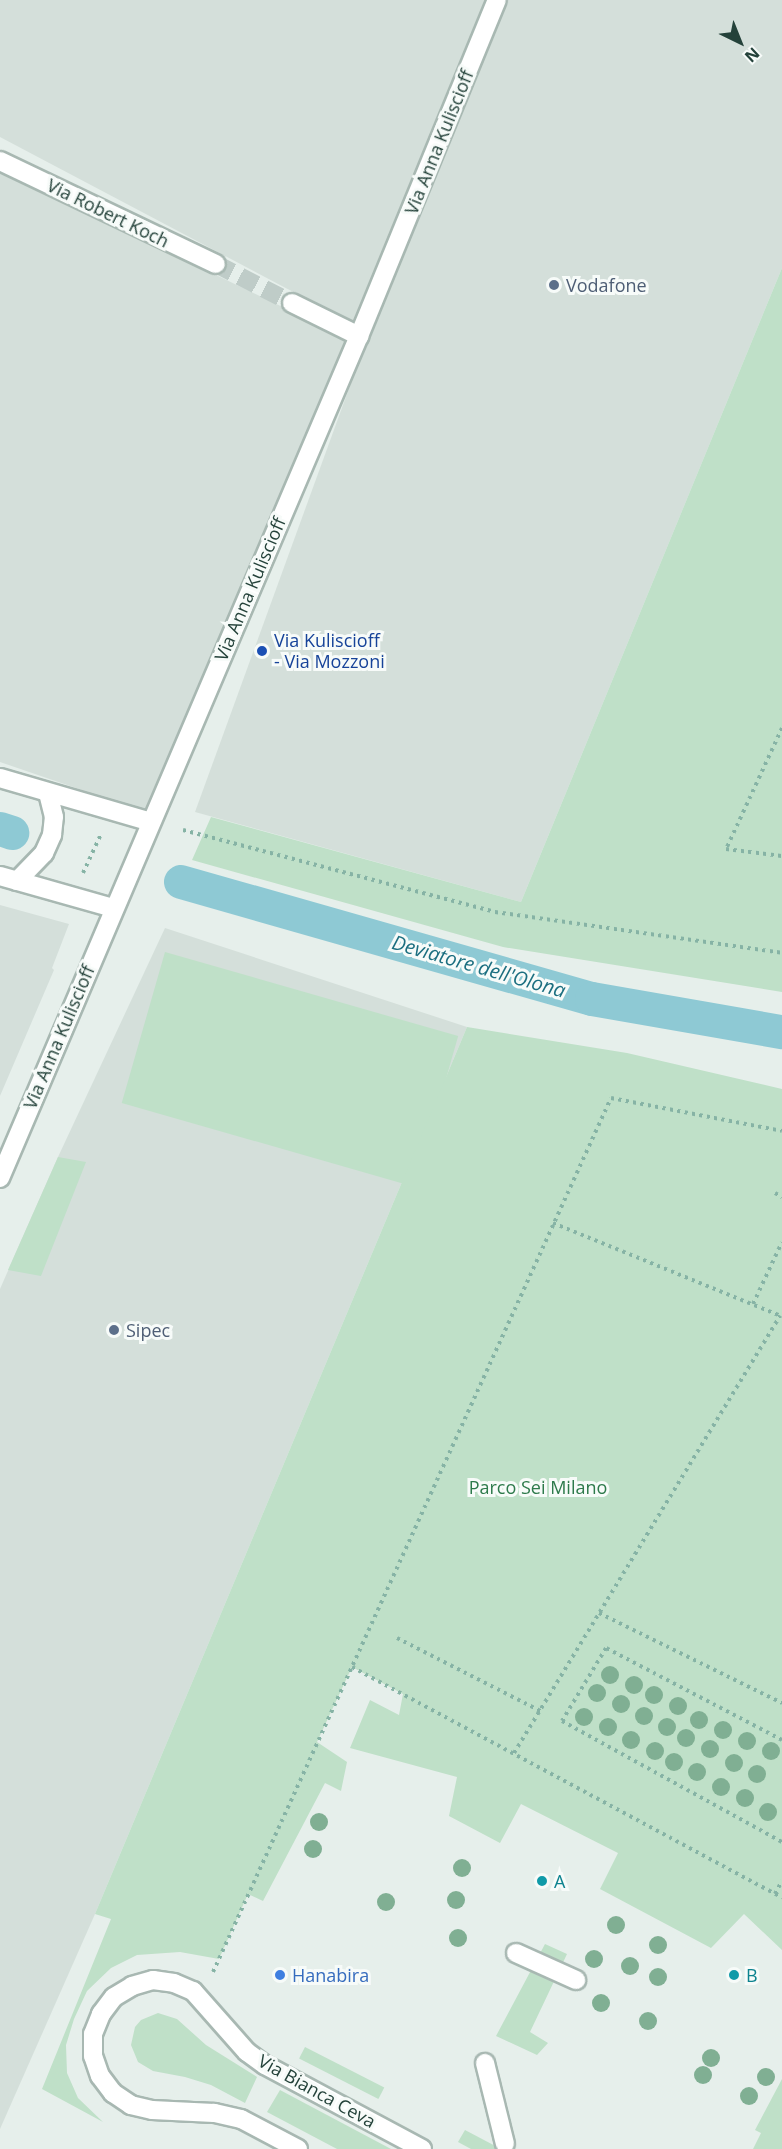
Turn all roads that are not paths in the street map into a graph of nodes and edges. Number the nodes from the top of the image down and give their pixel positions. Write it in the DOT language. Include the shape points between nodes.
graph roads {
  1 [pos="497,0"];
  2 [pos="0,161"];
  3 [pos="216,264"];
  4 [pos="291,303"];
  5 [pos="359,336"];
  6 [pos="0,778"];
  7 [pos="48,793"];
  8 [pos="151,822"];
  9 [pos="8,879"];
  10 [pos="113,908"];
  11 [pos="0,1178"];
  12 [pos="516,1953"];
  13 [pos="576,1980"];
  14 [pos="485,2063"];
  15 [pos="505,2144"];
  16 [pos="298,2149"];
  17 [pos="422,2149"];
  1 -- 5 [label="street, Via Anna Kuliscioff"];
  2 -- 3 [label="street, Via Robert Koch"];
  4 -- 5 [label="street"];
  5 -- 8 [label="street, Via Anna Kuliscioff"];
  6 -- 7 [label="street"];
  7 -- 8 [label="street"];
  7 -- 9 [label="street" via="54,817 44,853"];
  8 -- 10 [label="street, Via Anna Kuliscioff"];
  9 -- 10 [label="street"];
  10 -- 11 [label="street, Via Anna Kuliscioff"];
  12 -- 13 [label="street"];
  14 -- 15 [label="street"];
  16 -- 17 [label="street, Via Bianca Ceva" via="241,2119 214,2113 152,2110 131,2105 113,2093 100,2076 93,2056 93,2034 101,2014 114,1997 132,1986 153,1980 174,1983 193,1991 247,2052 265,2065"];
}
